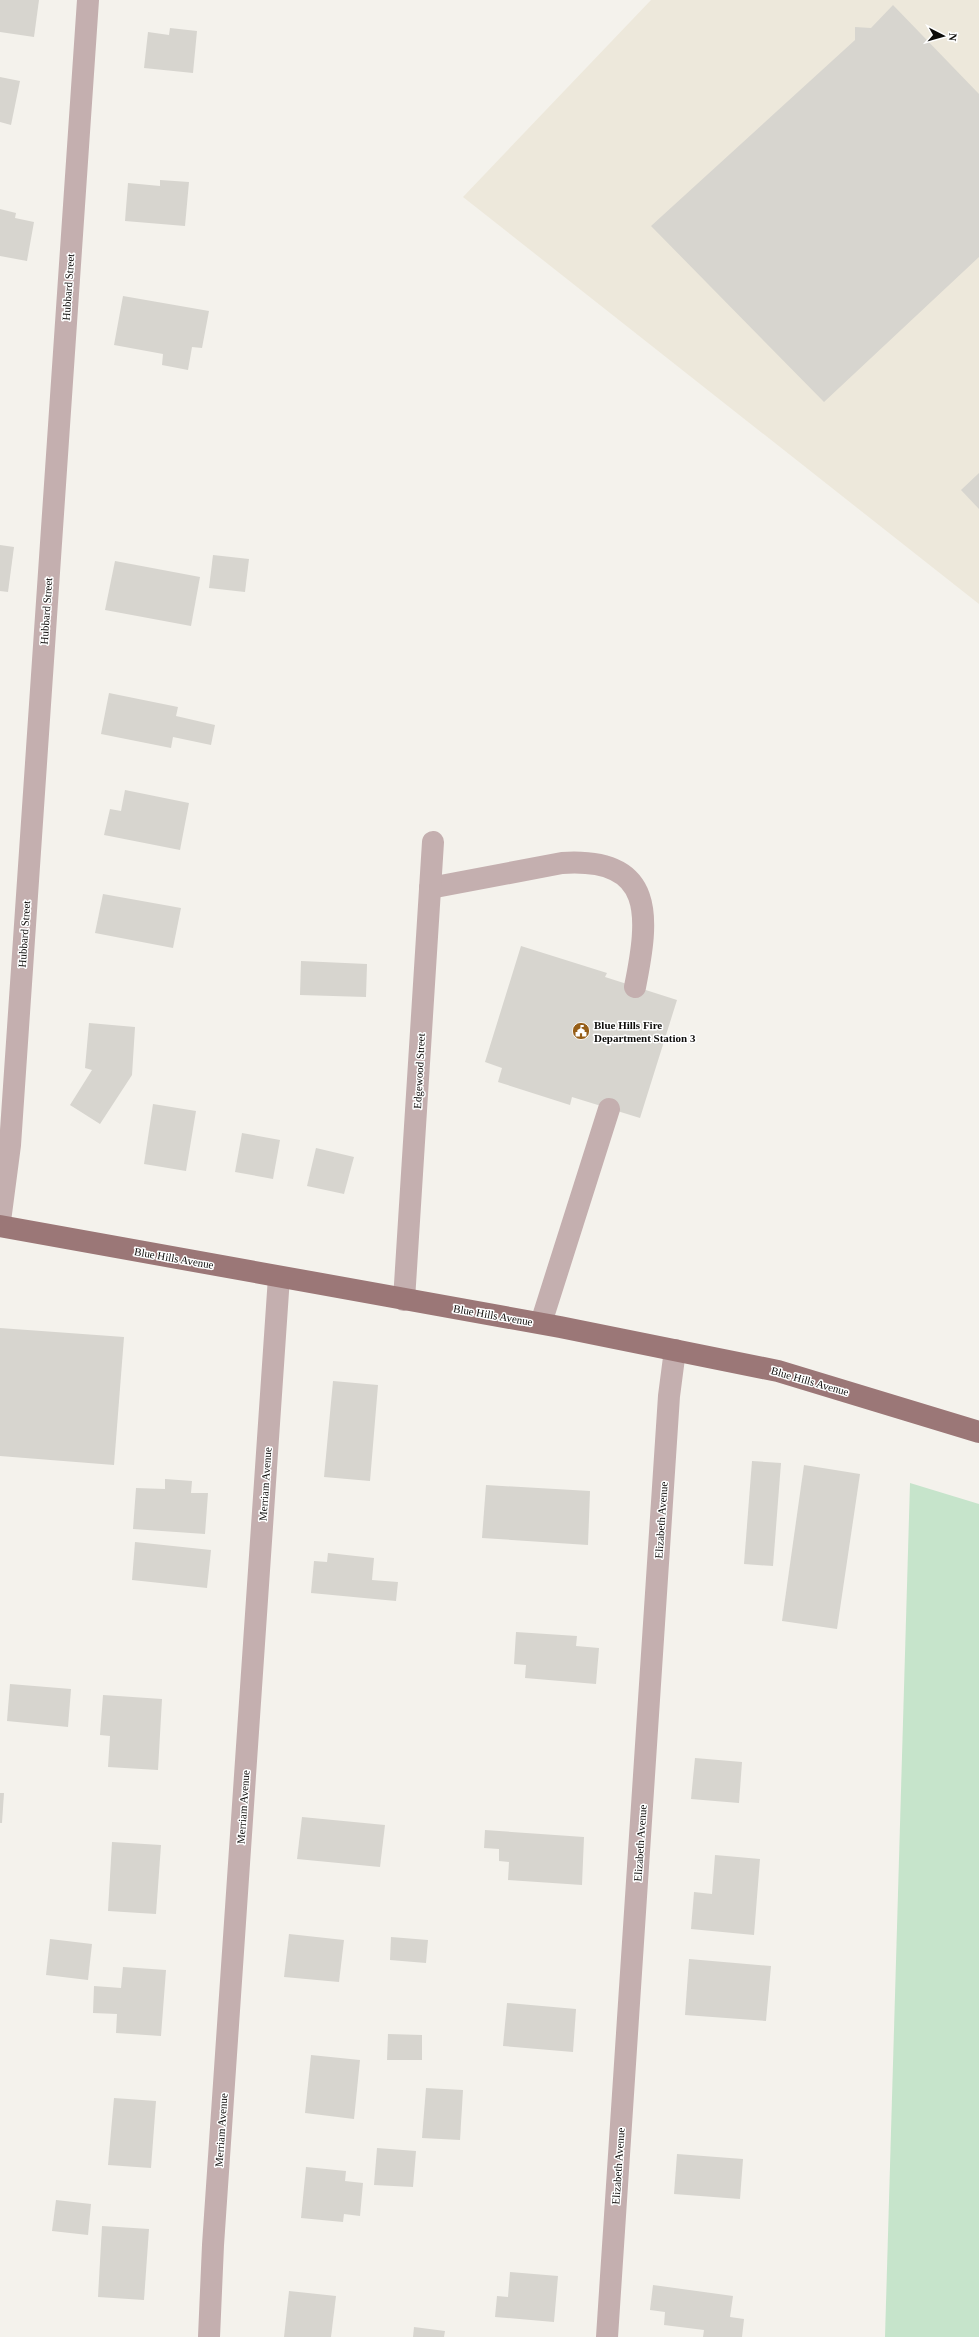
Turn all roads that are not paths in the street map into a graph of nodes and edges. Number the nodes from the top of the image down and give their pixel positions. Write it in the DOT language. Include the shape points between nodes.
graph roads {
  1 [pos="88,0"];
  2 [pos="433,842"];
  3 [pos="430,888"];
  4 [pos="636,987"];
  5 [pos="610,1109"];
  6 [pos="0,1221"];
  7 [pos="0,1226"];
  8 [pos="279,1277"];
  9 [pos="404,1300"];
  10 [pos="542,1323"];
  11 [pos="675,1350"];
  12 [pos="979,1432"];
  13 [pos="209,2337"];
  14 [pos="606,2337"];
  1 -- 6 [label="street, Hubbard Street" via="10,1145"];
  2 -- 3 [label="street, Edgewood Street"];
  3 -- 4 [label="street" via="562,863 587,862 613,868 626,876 635,887 641,902 644,943"];
  3 -- 9 [label="street, Edgewood Street"];
  5 -- 10 [label="street"];
  7 -- 8 [label="main road, Blue Hills Avenue"];
  8 -- 9 [label="main road, Blue Hills Avenue"];
  8 -- 13 [label="street, Merriam Avenue" via="213,2245"];
  9 -- 10 [label="main road, Blue Hills Avenue"];
  10 -- 11 [label="main road, Blue Hills Avenue"];
  11 -- 12 [label="main road, Blue Hills Avenue" via="778,1371"];
  11 -- 14 [label="street, Elizabeth Avenue" via="669,1396"];
}
